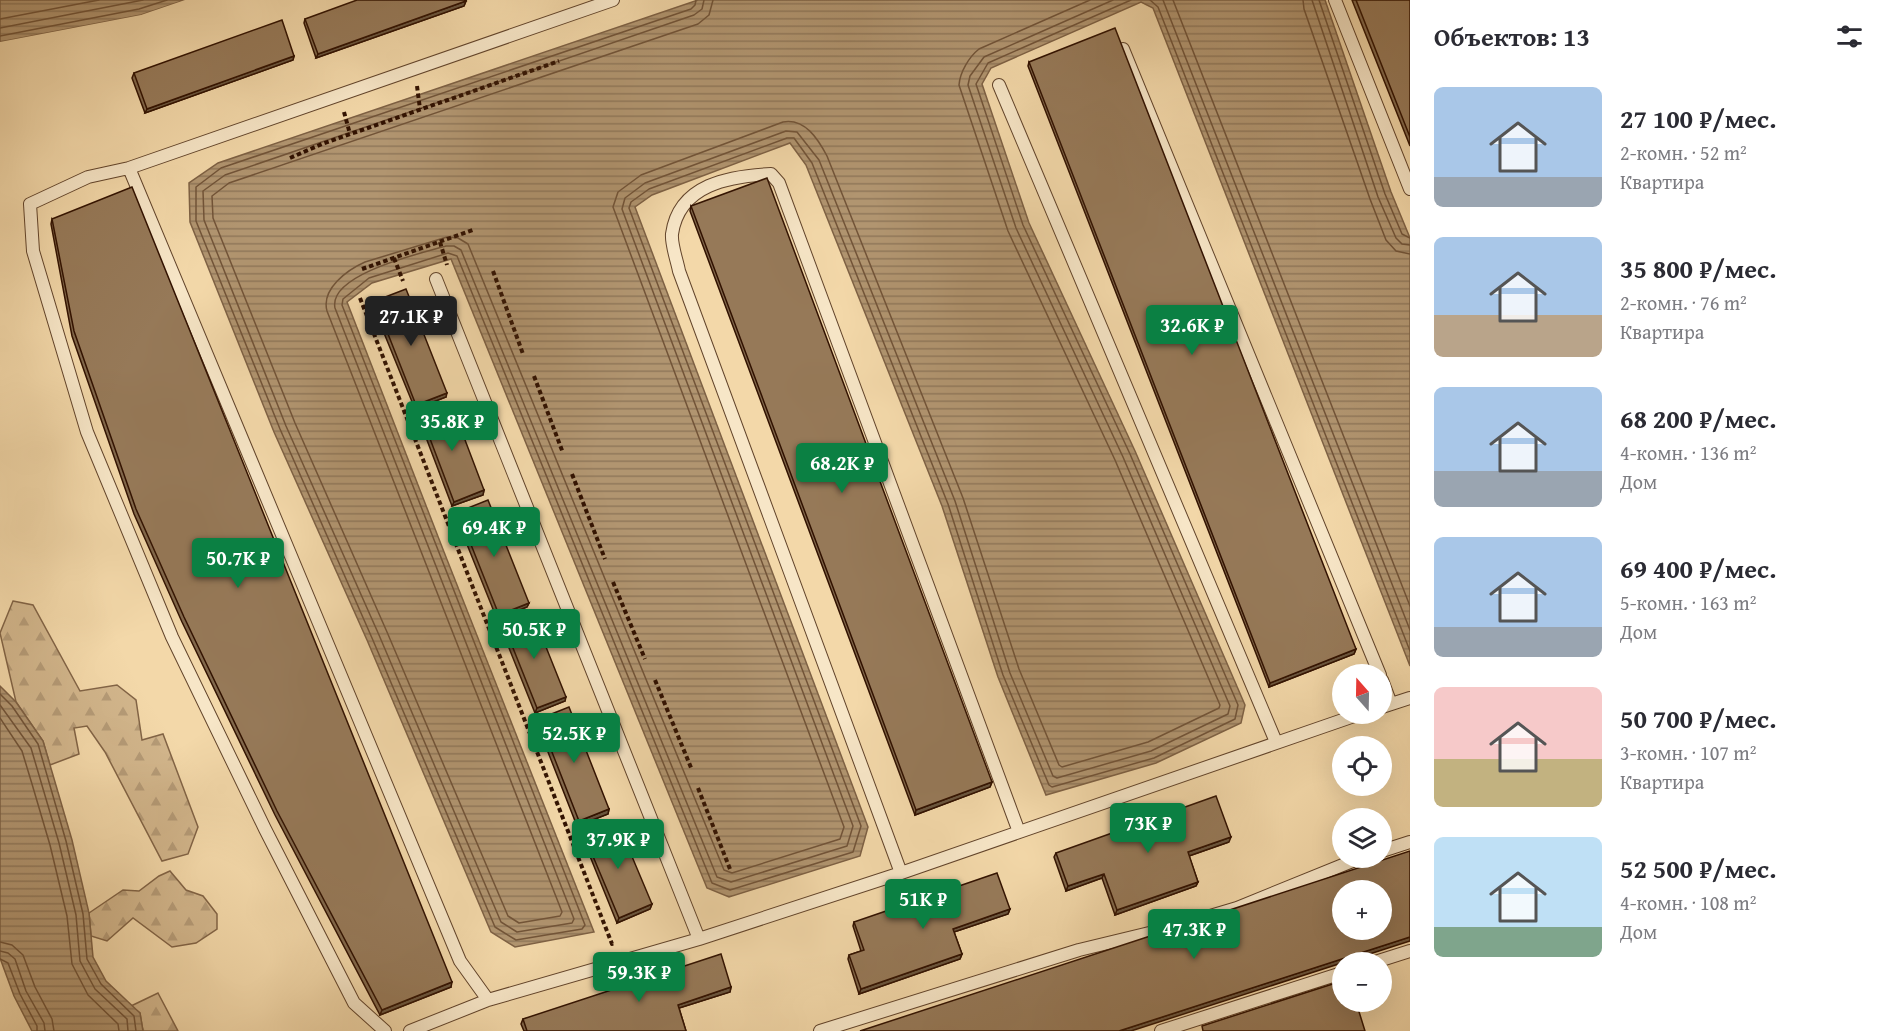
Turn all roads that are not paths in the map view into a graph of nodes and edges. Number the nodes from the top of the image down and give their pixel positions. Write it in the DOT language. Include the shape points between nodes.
graph roads {
  1 [pos="613,0"];
  2 [pos="1335,0"];
  3 [pos="1120,43"];
  4 [pos="999,85"];
  5 [pos="129,168"];
  6 [pos="1410,189"];
  7 [pos="436,279"];
  8 [pos="1375,664"];
  9 [pos="1410,698"];
  10 [pos="1392,703"];
  11 [pos="1332,723"];
  12 [pos="1276,742"];
  13 [pos="1019,832"];
  14 [pos="1410,842"];
  15 [pos="1392,848"];
  16 [pos="1336,868"];
  17 [pos="900,873"];
  18 [pos="699,939"];
  19 [pos="1410,951"];
  20 [pos="1392,957"];
  21 [pos="1332,975"];
  22 [pos="488,1000"];
  23 [pos="385,1031"];
  24 [pos="410,1031"];
  25 [pos="820,1031"];
  26 [pos="1161,1031"];
  1 -- 5 [label="lane"];
  2 -- 6 [label="lane"];
  3 -- 8 [label="lane"];
  4 -- 12 [label="lane"];
  5 -- 22 [label="lane" via="460,961"];
  5 -- 23 [label="lane" via="88,177 30,204 33,251 87,432 172,637 354,1003"];
  7 -- 18 [label="lane"];
  9 -- 10 [label="lane"];
  11 -- 12 [label="lane"];
  12 -- 13 [label="lane"];
  13 -- 17 [label="lane"];
  13 -- 17 [label="lane" via="779,183 771,174 740,176 705,187 680,209 672,236 679,271"];
  14 -- 15 [label="lane"];
  16 -- 25 [label="lane" via="1238,908 1078,950"];
  17 -- 18 [label="lane"];
  18 -- 22 [label="lane"];
  19 -- 20 [label="lane"];
  21 -- 26 [label="lane"];
  22 -- 24 [label="lane"];
}
